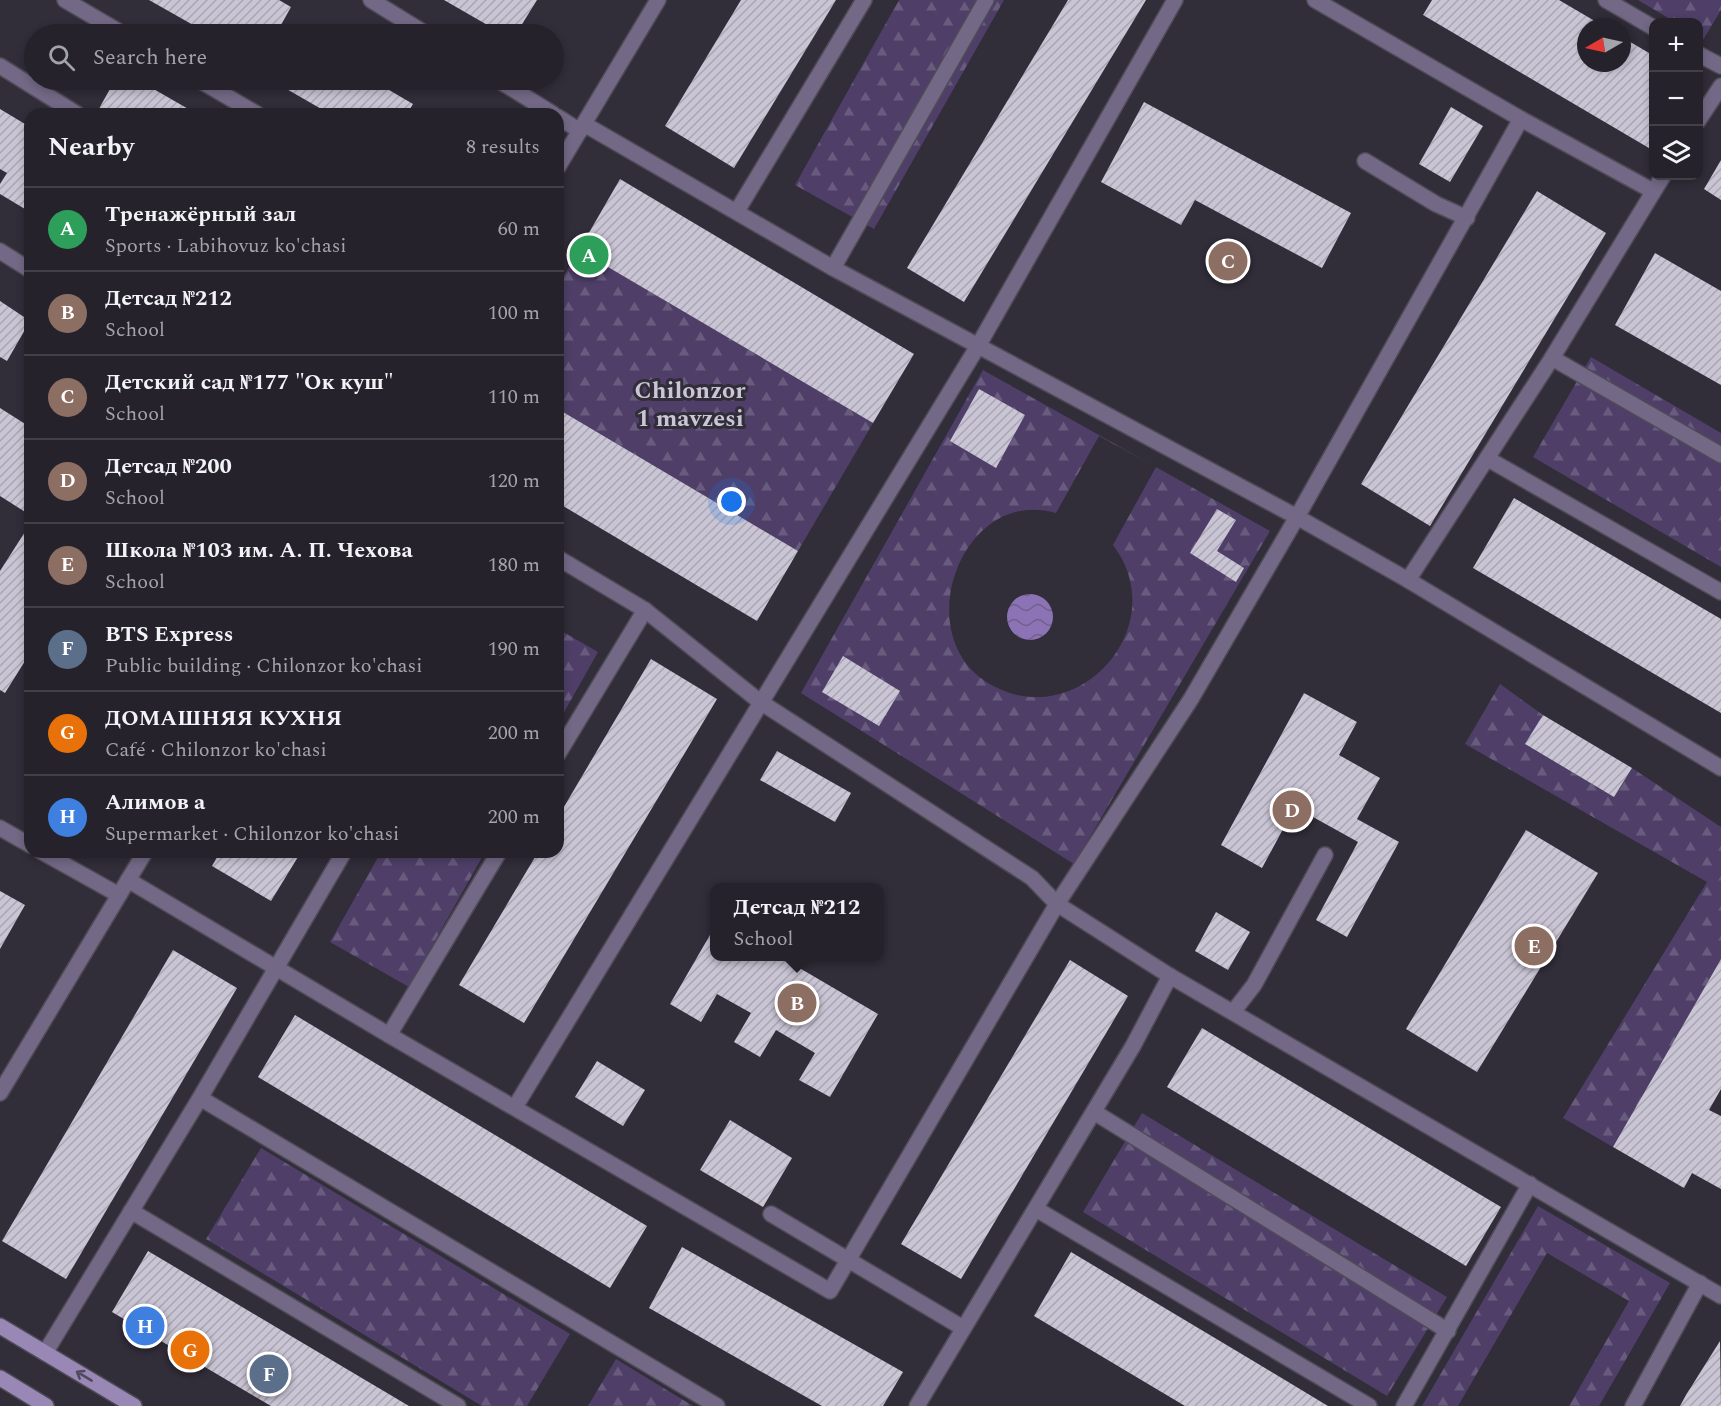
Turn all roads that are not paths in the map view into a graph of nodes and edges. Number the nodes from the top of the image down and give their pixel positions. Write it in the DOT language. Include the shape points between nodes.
graph roads {
  1 [pos="65,0"];
  2 [pos="371,0"];
  3 [pos="658,0"];
  4 [pos="864,0"];
  5 [pos="986,0"];
  6 [pos="1175,0"];
  7 [pos="1315,0"];
  8 [pos="1606,0"];
  9 [pos="106,24"];
  10 [pos="410,24"];
  11 [pos="1649,26"];
  12 [pos="1703,57"];
  13 [pos="0,66"];
  14 [pos="1721,66"];
  15 [pos="24,81"];
  16 [pos="1721,86"];
  17 [pos="38,90"];
  18 [pos="216,90"];
  19 [pos="514,90"];
  20 [pos="66,108"];
  21 [pos="247,108"];
  22 [pos="543,108"];
  23 [pos="1703,113"];
  24 [pos="1521,119"];
  25 [pos="564,120"];
  26 [pos="582,127"];
  27 [pos="564,157"];
  28 [pos="1365,161"];
  29 [pos="1660,180"];
  30 [pos="1653,191"];
  31 [pos="737,212"];
  32 [pos="1467,218"];
  33 [pos="0,251"];
  34 [pos="24,266"];
  35 [pos="833,268"];
  36 [pos="978,345"];
  37 [pos="1552,358"];
  38 [pos="1721,455"];
  39 [pos="1488,459"];
  40 [pos="1297,517"];
  41 [pos="564,562"];
  42 [pos="1408,580"];
  43 [pos="1721,592"];
  44 [pos="645,609"];
  45 [pos="759,702"];
  46 [pos="564,744"];
  47 [pos="1721,768"];
  48 [pos="0,828"];
  49 [pos="24,842"];
  50 [pos="1325,855"];
  51 [pos="53,858"];
  52 [pos="141,858"];
  53 [pos="340,858"];
  54 [pos="495,858"];
  55 [pos="128,880"];
  56 [pos="119,895"];
  57 [pos="1057,904"];
  58 [pos="274,966"];
  59 [pos="1170,976"];
  60 [pos="1233,1012"];
  61 [pos="389,1035"];
  62 [pos="0,1093"];
  63 [pos="200,1098"];
  64 [pos="515,1107"];
  65 [pos="1094,1112"];
  66 [pos="1530,1184"];
  67 [pos="1036,1209"];
  68 [pos="131,1211"];
  69 [pos="771,1214"];
  70 [pos="846,1260"];
  71 [pos="1700,1283"];
  72 [pos="1721,1296"];
  73 [pos="0,1326"];
  74 [pos="963,1328"];
  75 [pos="1448,1331"];
  76 [pos="45,1353"];
  77 [pos="0,1378"];
  78 [pos="46,1406"];
  79 [pos="134,1406"];
  80 [pos="458,1406"];
  81 [pos="717,1406"];
  82 [pos="917,1406"];
  83 [pos="1369,1406"];
  84 [pos="1404,1406"];
  85 [pos="1633,1406"];
  1 -- 9 [label="street"];
  2 -- 10 [label="street"];
  3 -- 26 [label="street"];
  4 -- 31 [label="street"];
  5 -- 35 [label="street"];
  6 -- 36 [label="street"];
  7 -- 24 [label="street"];
  8 -- 11 [label="street"];
  12 -- 14 [label="street"];
  13 -- 15 [label="street"];
  16 -- 23 [label="street"];
  17 -- 20 [label="street"];
  18 -- 21 [label="street"];
  19 -- 22 [label="street"];
  24 -- 30 [label="street"];
  24 -- 32 [label="street"];
  25 -- 26 [label="street"];
  26 -- 27 [label="street"];
  26 -- 31 [label="street"];
  28 -- 32 [label="street"];
  29 -- 30 [label="street"];
  30 -- 37 [label="street"];
  31 -- 35 [label="street"];
  32 -- 40 [label="street"];
  33 -- 34 [label="street"];
  35 -- 36 [label="street"];
  36 -- 40 [label="street"];
  36 -- 45 [label="street"];
  37 -- 38 [label="street"];
  37 -- 39 [label="street"];
  39 -- 42 [label="street"];
  39 -- 43 [label="street"];
  40 -- 42 [label="street"];
  40 -- 57 [label="street" via="1191,699"];
  41 -- 44 [label="street"];
  42 -- 47 [label="street"];
  44 -- 45 [label="street"];
  44 -- 46 [label="street"];
  45 -- 57 [label="street" via="1032,878"];
  45 -- 64 [label="street"];
  48 -- 49 [label="street"];
  50 -- 60 [label="street" via="1254,985"];
  51 -- 56 [label="street"];
  52 -- 55 [label="street"];
  53 -- 58 [label="street"];
  54 -- 61 [label="street"];
  55 -- 56 [label="street"];
  55 -- 58 [label="street"];
  56 -- 62 [label="street"];
  57 -- 59 [label="street"];
  57 -- 70 [label="street"];
  58 -- 61 [label="street"];
  58 -- 63 [label="street"];
  59 -- 60 [label="street"];
  59 -- 65 [label="street"];
  60 -- 66 [label="street"];
  61 -- 64 [label="street"];
  63 -- 68 [label="street"];
  63 -- 81 [label="street"];
  64 -- 70 [label="street" via="830,1291"];
  65 -- 67 [label="street"];
  65 -- 75 [label="street"];
  66 -- 71 [label="street"];
  66 -- 75 [label="street"];
  67 -- 74 [label="street"];
  67 -- 83 [label="street"];
  68 -- 76 [label="street"];
  68 -- 80 [label="street"];
  69 -- 70 [label="street"];
  70 -- 74 [label="street"];
  71 -- 72 [label="street"];
  71 -- 85 [label="street"];
  73 -- 76 [label="main road"];
  74 -- 82 [label="street"];
  75 -- 84 [label="street"];
  79 -- 76 [label="main road, one-way"];
  77 -- 78 [label="main road"];
}
